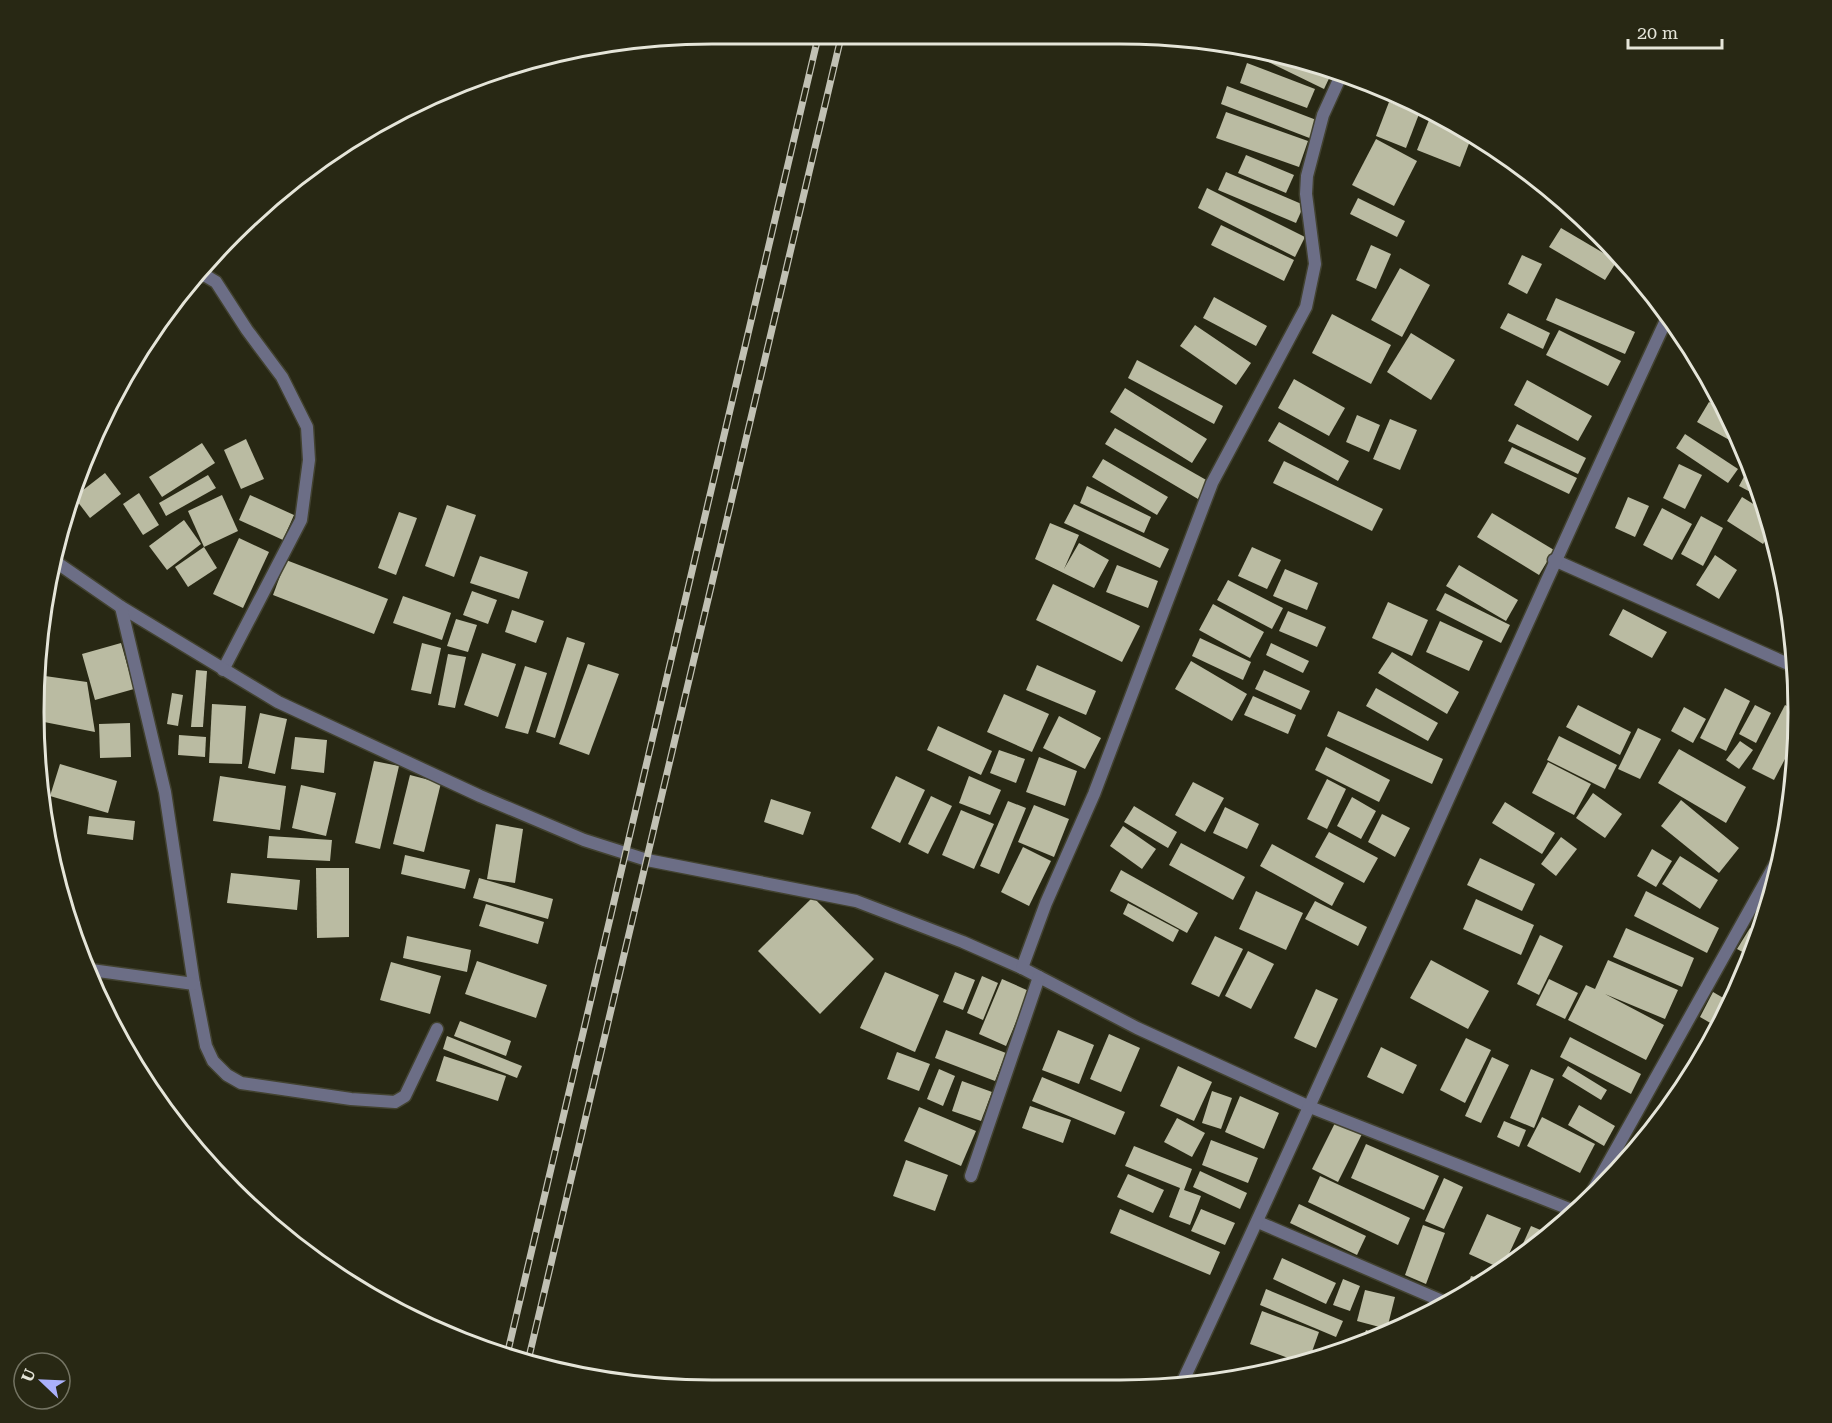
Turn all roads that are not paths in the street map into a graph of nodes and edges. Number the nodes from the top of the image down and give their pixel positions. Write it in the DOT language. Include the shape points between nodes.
graph roads {
  1 [pos="1339,80"];
  2 [pos="205,276"];
  3 [pos="1664,324"];
  4 [pos="1554,560"];
  5 [pos="60,565"];
  6 [pos="121,607"];
  7 [pos="1787,663"];
  8 [pos="223,670"];
  9 [pos="1767,878"];
  10 [pos="1022,968"];
  11 [pos="96,971"];
  12 [pos="1038,977"];
  13 [pos="194,984"];
  14 [pos="437,1029"];
  15 [pos="1310,1107"];
  16 [pos="1602,1174"];
  17 [pos="970,1176"];
  18 [pos="1567,1208"];
  19 [pos="1258,1222"];
  20 [pos="1438,1299"];
  21 [pos="1185,1376"];
  1 -- 10 [label="street" via="1323,115 1306,176 1315,264 1306,308 1212,483 1094,794"];
  2 -- 8 [label="street" via="216,282 282,377 307,427 309,460 302,520"];
  3 -- 4 [label="street"];
  4 -- 7 [label="street"];
  4 -- 15 [label="street"];
  5 -- 6 [label="street"];
  6 -- 8 [label="street"];
  6 -- 13 [label="street" via="165,792"];
  8 -- 10 [label="street" via="278,702 584,840 647,860 856,901"];
  9 -- 16 [label="street"];
  10 -- 12 [label="street"];
  11 -- 13 [label="street"];
  12 -- 15 [label="street" via="1137,1028"];
  12 -- 17 [label="street"];
  13 -- 14 [label="street" via="206,1046 213,1061 241,1083 351,1099 399,1101"];
  15 -- 18 [label="street"];
  15 -- 19 [label="street"];
  19 -- 20 [label="street"];
  19 -- 21 [label="street"];
}
